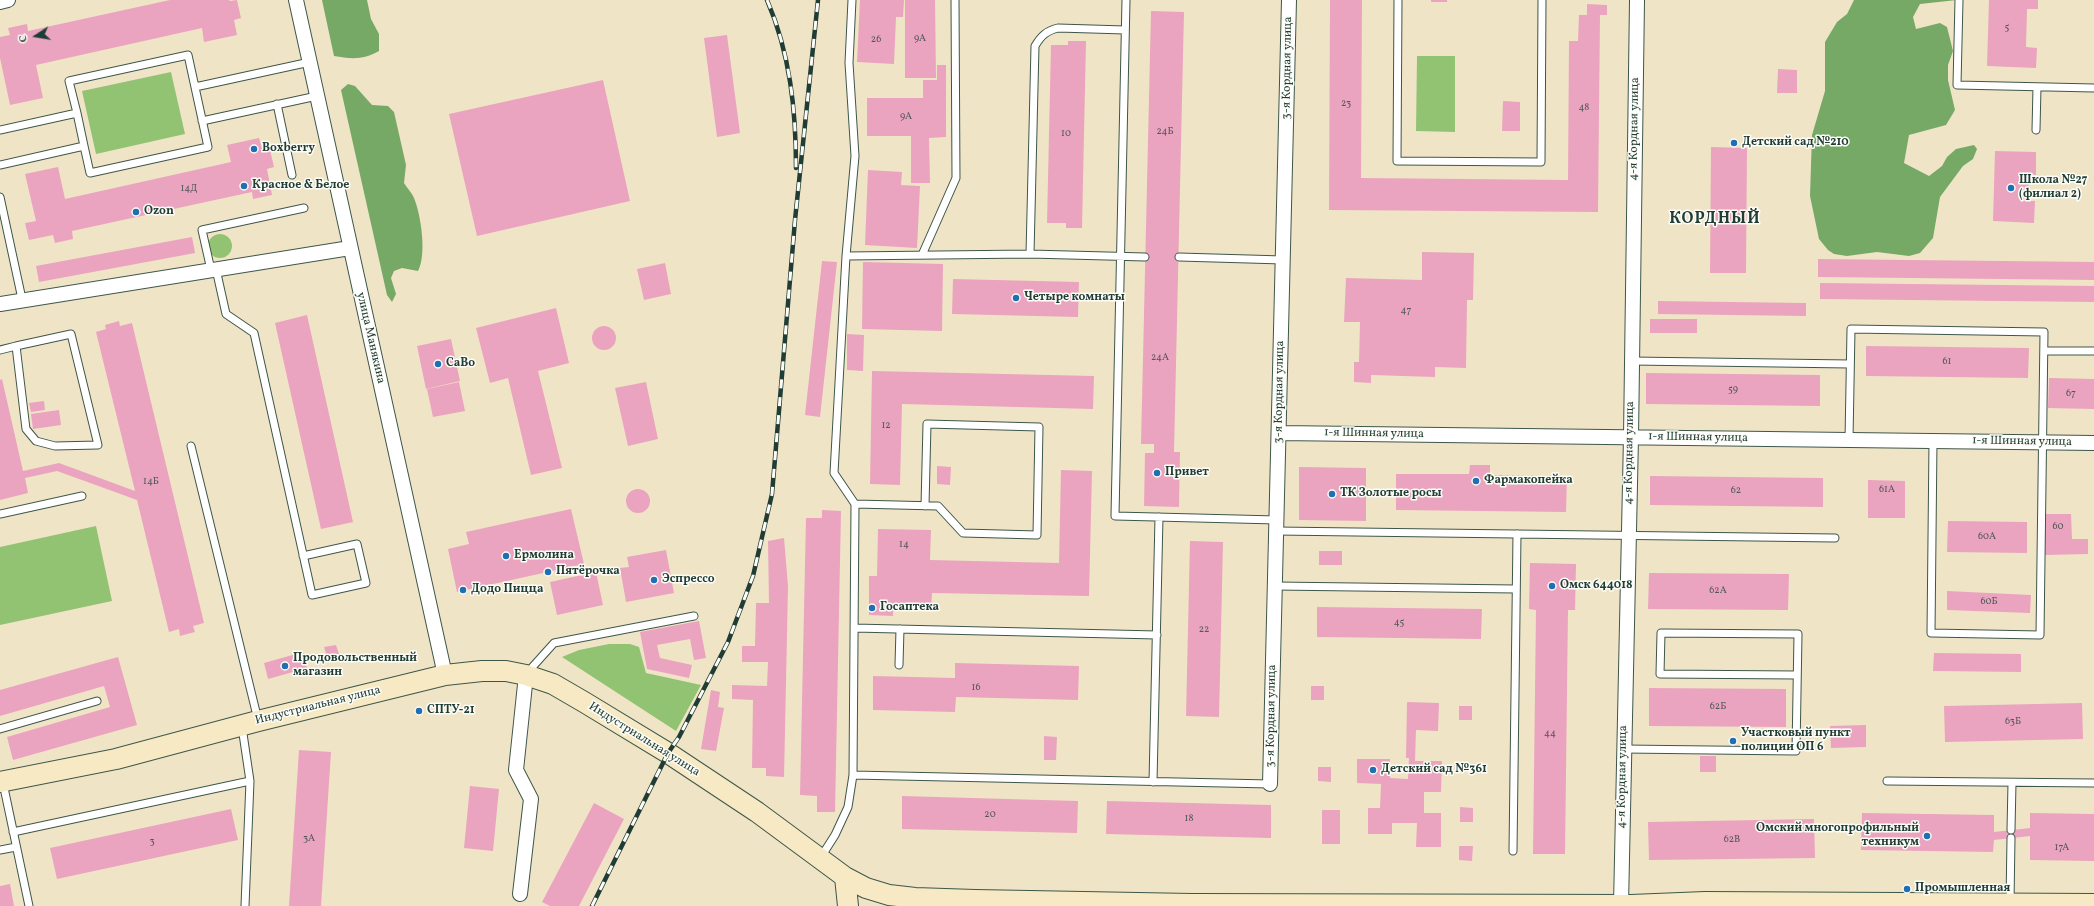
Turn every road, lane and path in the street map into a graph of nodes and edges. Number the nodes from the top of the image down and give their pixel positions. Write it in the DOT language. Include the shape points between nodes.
graph roads {
  1 [pos="8,0"];
  2 [pos="296,0"];
  3 [pos="852,0"];
  4 [pos="955,0"];
  5 [pos="1126,0"];
  6 [pos="1289,0"];
  7 [pos="1398,0"];
  8 [pos="1542,0"];
  9 [pos="1636,0"];
  10 [pos="1959,0"];
  11 [pos="0,2"];
  12 [pos="1125,30"];
  13 [pos="310,62"];
  14 [pos="195,87"];
  15 [pos="2037,87"];
  16 [pos="2094,88"];
  17 [pos="317,96"];
  18 [pos="277,104"];
  19 [pos="77,113"];
  20 [pos="202,120"];
  21 [pos="0,130"];
  22 [pos="2036,130"];
  23 [pos="84,146"];
  24 [pos="0,165"];
  25 [pos="292,175"];
  26 [pos="0,197"];
  27 [pos="304,208"];
  28 [pos="350,248"];
  29 [pos="1030,254"];
  30 [pos="922,255"];
  31 [pos="846,256"];
  32 [pos="1120,256"];
  33 [pos="1145,257"];
  34 [pos="1179,257"];
  35 [pos="1283,260"];
  36 [pos="213,270"];
  37 [pos="22,299"];
  38 [pos="0,304"];
  39 [pos="16,346"];
  40 [pos="0,350"];
  41 [pos="2044,351"];
  42 [pos="2094,351"];
  43 [pos="1632,361"];
  44 [pos="1850,364"];
  45 [pos="1279,433"];
  46 [pos="1631,437"];
  47 [pos="1850,440"];
  48 [pos="1934,441"];
  49 [pos="2042,442"];
  50 [pos="2094,443"];
  51 [pos="191,446"];
  52 [pos="82,496"];
  53 [pos="855,504"];
  54 [pos="925,506"];
  55 [pos="0,514"];
  56 [pos="1159,517"];
  57 [pos="1277,525"];
  58 [pos="1517,534"];
  59 [pos="1628,535"];
  60 [pos="1835,538"];
  61 [pos="303,556"];
  62 [pos="1275,586"];
  63 [pos="1516,588"];
  64 [pos="694,616"];
  65 [pos="854,628"];
  66 [pos="900,629"];
  67 [pos="1157,635"];
  68 [pos="899,666"];
  69 [pos="445,675"];
  70 [pos="526,675"];
  71 [pos="1797,675"];
  72 [pos="97,701"];
  73 [pos="250,723"];
  74 [pos="0,729"];
  75 [pos="1624,749"];
  76 [pos="853,775"];
  77 [pos="250,781"];
  78 [pos="1887,781"];
  79 [pos="1,782"];
  80 [pos="1153,782"];
  81 [pos="2012,782"];
  82 [pos="2094,783"];
  83 [pos="1270,784"];
  84 [pos="2011,830"];
  85 [pos="13,832"];
  86 [pos="2011,838"];
  87 [pos="16,847"];
  88 [pos="0,850"];
  89 [pos="1513,851"];
  90 [pos="820,857"];
  91 [pos="845,876"];
  92 [pos="520,894"];
  93 [pos="982,903"];
  94 [pos="1107,904"];
  95 [pos="2010,904"];
  96 [pos="2094,904"];
  97 [pos="1192,905"];
  98 [pos="1403,905"];
  99 [pos="29,906"];
  100 [pos="245,906"];
  101 [pos="848,906"];
  102 [pos="1627,906"];
  1 -- 11 [label="street"];
  2 -- 13 [label="street, улица Манякина"];
  3 -- 31 [label="lane" via="849,64 855,156"];
  4 -- 30 [label="lane" via="956,178"];
  5 -- 12 [label="lane"];
  6 -- 35 [label="street, 3-я Кордная улица"];
  7 -- 8 [label="lane" via="1397,161 1541,162"];
  9 -- 43 [label="street, 4-я Кордная улица"];
  10 -- 15 [label="lane" via="1957,84"];
  12 -- 29 [label="lane" via="1058,28 1041,36 1035,46"];
  12 -- 32 [label="lane"];
  13 -- 14 [label="lane"];
  13 -- 17 [label="street, улица Манякина"];
  14 -- 19 [label="lane" via="188,55 70,81"];
  14 -- 20 [label="lane"];
  15 -- 16 [label="lane"];
  15 -- 22 [label="lane"];
  17 -- 18 [label="lane"];
  17 -- 28 [label="street, улица Манякина"];
  18 -- 20 [label="lane"];
  18 -- 25 [label="lane"];
  19 -- 21 [label="lane"];
  19 -- 23 [label="lane"];
  20 -- 23 [label="lane" via="208,147 90,172"];
  23 -- 24 [label="lane"];
  26 -- 37 [label="lane"];
  27 -- 36 [label="lane" via="202,230"];
  28 -- 36 [label="street"];
  28 -- 69 [label="street, улица Манякина"];
  29 -- 30 [label="lane"];
  29 -- 32 [label="lane"];
  30 -- 31 [label="lane"];
  31 -- 53 [label="lane" via="834,473"];
  32 -- 33 [label="lane"];
  32 -- 56 [label="lane" via="1114,516"];
  34 -- 35 [label="lane"];
  35 -- 45 [label="street, 3-я Кордная улица"];
  36 -- 37 [label="street"];
  36 -- 61 [label="lane" via="226,314 254,333"];
  37 -- 38 [label="street"];
  39 -- 39 [label="lane" via="26,429 36,441 55,446 98,445 71,334"];
  39 -- 40 [label="lane"];
  41 -- 42 [label="lane"];
  41 -- 44 [label="lane" via="2044,332 1851,329"];
  41 -- 49 [label="lane"];
  43 -- 44 [label="lane"];
  43 -- 46 [label="street, 4-я Кордная улица"];
  44 -- 47 [label="lane"];
  45 -- 46 [label="street, 1-я Шинная улица"];
  45 -- 57 [label="street, 3-я Кордная улица"];
  46 -- 47 [label="street, 1-я Шинная улица"];
  46 -- 59 [label="street, 4-я Кордная улица"];
  47 -- 48 [label="street, 1-я Шинная улица"];
  48 -- 49 [label="street, 1-я Шинная улица"];
  48 -- 49 [label="lane" via="1931,633 2040,635"];
  49 -- 50 [label="street, 1-я Шинная улица"];
  51 -- 73 [label="lane"];
  52 -- 55 [label="lane"];
  53 -- 54 [label="lane"];
  53 -- 65 [label="lane"];
  54 -- 54 [label="lane" via="938,506 963,533 1037,535 1039,427 927,424"];
  56 -- 57 [label="lane"];
  56 -- 67 [label="lane"];
  57 -- 58 [label="lane"];
  57 -- 62 [label="street, 3-я Кордная улица"];
  58 -- 59 [label="lane"];
  58 -- 63 [label="lane"];
  59 -- 60 [label="lane"];
  59 -- 75 [label="street, 4-я Кордная улица"];
  61 -- 61 [label="lane" via="357,544 366,583 312,595"];
  62 -- 63 [label="lane"];
  62 -- 83 [label="street, 3-я Кордная улица"];
  63 -- 89 [label="lane"];
  64 -- 70 [label="lane" via="554,643"];
  65 -- 66 [label="lane"];
  65 -- 76 [label="lane"];
  66 -- 67 [label="lane"];
  66 -- 68 [label="lane"];
  67 -- 80 [label="lane"];
  69 -- 70 [label="main road, Индустриальная улица" via="506,671"];
  69 -- 73 [label="main road, Индустриальная улица"];
  70 -- 90 [label="main road, Индустриальная улица" via="553,684 668,754"];
  70 -- 92 [label="street" via="516,770 531,799"];
  71 -- 71 [label="lane" via="1798,634 1661,633 1660,674"];
  71 -- 75 [label="lane" via="1796,751"];
  72 -- 74 [label="lane"];
  73 -- 77 [label="lane"];
  73 -- 79 [label="main road, Индустриальная улица" via="116,759"];
  75 -- 102 [label="street, 4-я Кордная улица"];
  76 -- 80 [label="lane"];
  76 -- 90 [label="lane" via="848,807 835,835"];
  77 -- 85 [label="lane"];
  77 -- 100 [label="lane"];
  78 -- 81 [label="lane"];
  79 -- 85 [label="lane"];
  80 -- 83 [label="lane"];
  81 -- 82 [label="lane"];
  81 -- 84 [label="lane"];
  85 -- 87 [label="lane"];
  86 -- 95 [label="lane"];
  87 -- 88 [label="lane"];
  87 -- 99 [label="lane"];
  90 -- 91 [label="main road, Индустриальная улица"];
  91 -- 93 [label="main road, Индустриальная улица" via="866,888 889,894"];
  91 -- 101 [label="main road"];
  93 -- 94 [label="main road, Индустриальная улица"];
  94 -- 97 [label="main road, Индустриальная улица"];
  95 -- 96 [label="main road, Индустриальная улица"];
  95 -- 102 [label="main road, Индустриальная улица" via="1705,902"];
  97 -- 98 [label="main road, Индустриальная улица"];
  98 -- 102 [label="main road, Индустриальная улица"];
}
